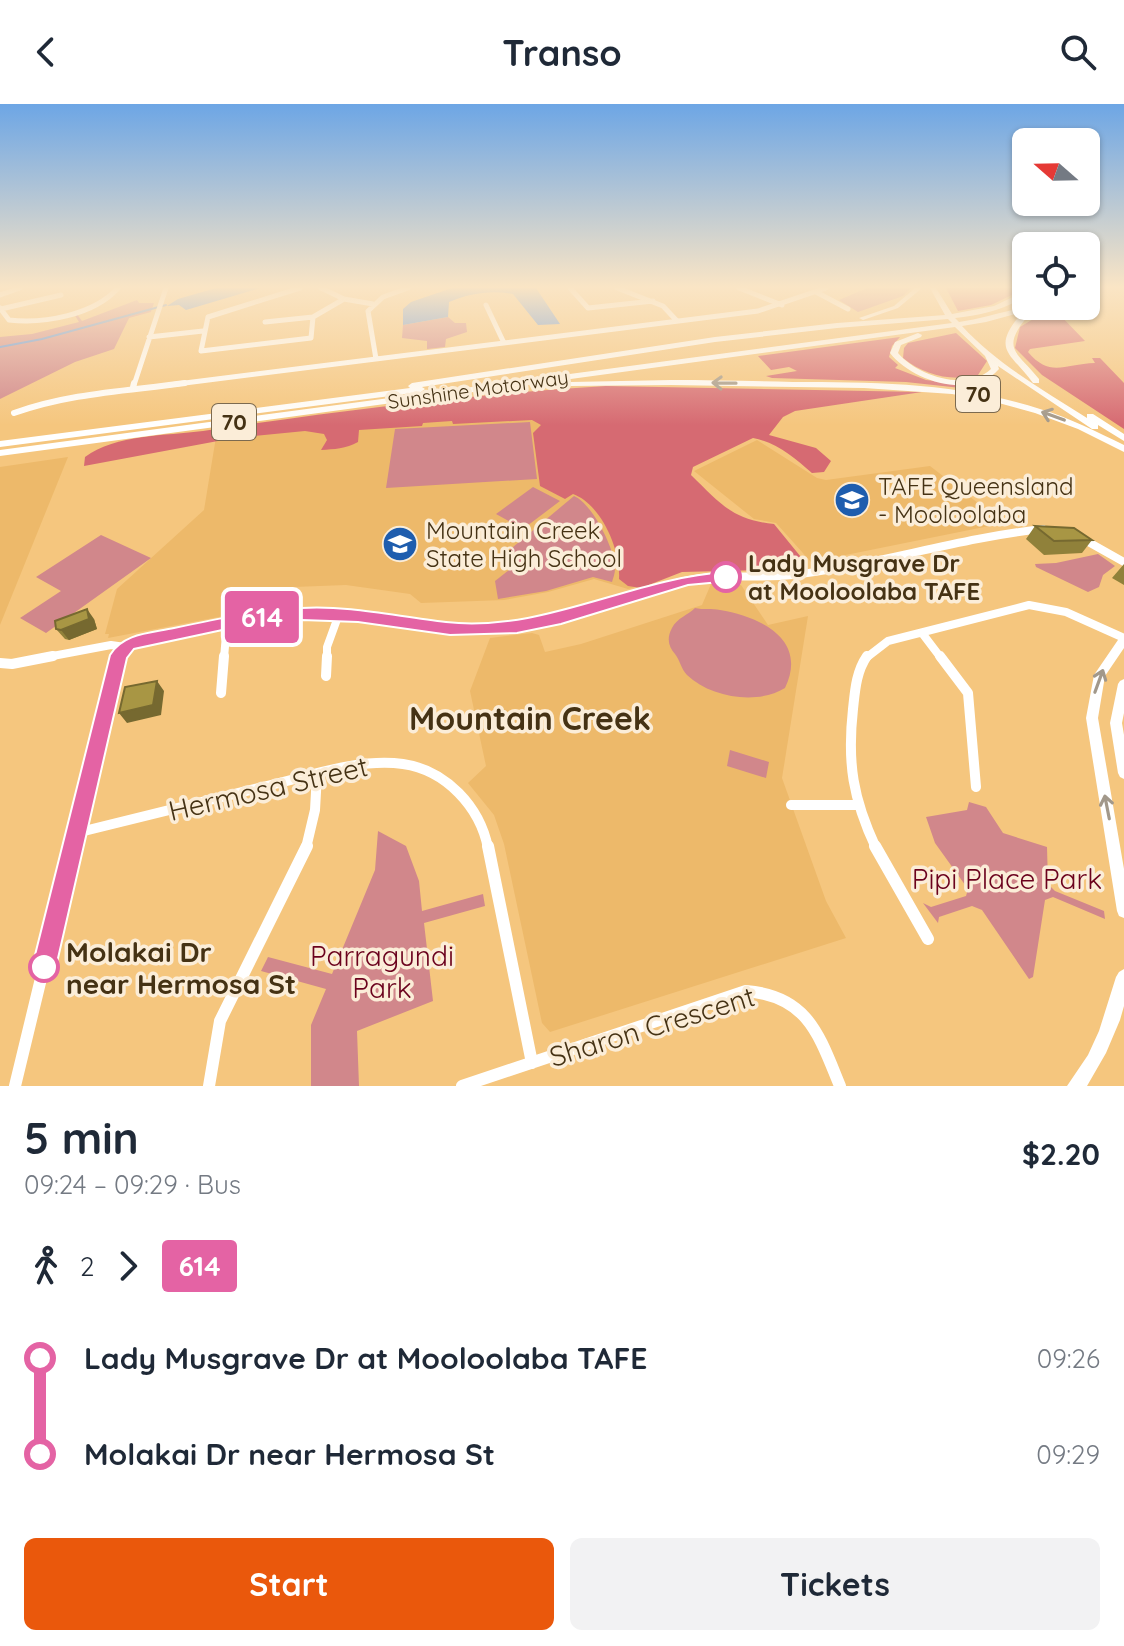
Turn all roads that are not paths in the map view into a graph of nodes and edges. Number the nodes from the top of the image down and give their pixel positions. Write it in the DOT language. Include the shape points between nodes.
graph roads {
  1 [pos="150,334"];
  2 [pos="178,334"];
  3 [pos="203,334"];
  4 [pos="313,334"];
  5 [pos="371,334"];
  6 [pos="500,334"];
  7 [pos="576,334"];
  8 [pos="757,334"];
  9 [pos="837,334"];
  10 [pos="890,334"];
  11 [pos="930,334"];
  12 [pos="968,334"];
  13 [pos="969,334"];
  14 [pos="1009,334"];
  15 [pos="149,337"];
  16 [pos="504,343"];
  17 [pos="988,354"];
  18 [pos="376,359"];
  19 [pos="1036,381"];
  20 [pos="133,387"];
  21 [pos="468,391"];
  22 [pos="366,396"];
  23 [pos="14,413"];
  24 [pos="1124,438"];
  25 [pos="0,444"];
  26 [pos="1124,447"];
  27 [pos="0,453"];
  28 [pos="1054,530"];
  29 [pos="1074,535"];
  30 [pos="1124,562"];
  31 [pos="339,614"];
  32 [pos="227,623"];
  33 [pos="922,633"];
  34 [pos="1124,639"];
  35 [pos="125,647"];
  36 [pos="0,663"];
  37 [pos="326,676"];
  38 [pos="1124,684"];
  39 [pos="221,693"];
  40 [pos="1124,773"];
  41 [pos="317,774"];
  42 [pos="976,787"];
  43 [pos="791,805"];
  44 [pos="858,805"];
  45 [pos="76,833"];
  46 [pos="1124,911"];
  47 [pos="928,939"];
  48 [pos="1124,977"];
  49 [pos="532,1063"];
  50 [pos="15,1086"];
  51 [pos="209,1086"];
  52 [pos="462,1086"];
  53 [pos="840,1086"];
  54 [pos="1076,1086"];
  1 -- 15 [label="street"];
  2 -- 15 [label="street"];
  3 -- 4 [label="street" via="200,349 206,352 304,341"];
  5 -- 18 [label="street"];
  6 -- 16 [label="street"];
  7 -- 16 [label="street"];
  8 -- 22 [label="highway, 70"];
  9 -- 22 [label="highway, Sunshine Motorway"];
  10 -- 21 [label="highway, Sunshine Motorway"];
  11 -- 17 [label="highway" via="898,344 894,353 900,362 939,379 964,382 992,375 995,366"];
  12 -- 17 [label="highway"];
  13 -- 19 [label="highway, 70"];
  14 -- 19 [label="highway" via="1015,359"];
  15 -- 20 [label="street"];
  16 -- 18 [label="street"];
  17 -- 26 [label="highway"];
  18 -- 20 [label="street"];
  19 -- 24 [label="highway, 70"];
  20 -- 23 [label="street" via="47,401"];
  26 -- 21 [label="highway, 70, one-way" via="1033,409 928,387 635,382"];
  21 -- 27 [label="highway, Sunshine Motorway / 70"];
  22 -- 25 [label="highway, Sunshine Motorway / 70"];
  28 -- 31 [label="street" via="1025,529 793,575 687,580 517,626 440,629"];
  29 -- 30 [label="street"];
  31 -- 32 [label="street"];
  31 -- 37 [label="street" via="327,647"];
  32 -- 35 [label="street" via="141,639"];
  32 -- 39 [label="street"];
  33 -- 34 [label="street" via="1045,605"];
  33 -- 42 [label="street" via="968,693"];
  33 -- 44 [label="street" via="877,646 860,665 849,752"];
  46 -- 34 [label="main road, one-way" via="1092,718 1100,675"];
  35 -- 36 [label="street"];
  35 -- 45 [label="street"];
  38 -- 40 [label="main road" via="1116,723"];
  41 -- 45 [label="street, Hermosa Street"];
  41 -- 49 [label="street, Hermosa Street" via="371,763 415,767 446,781 474,810 487,841"];
  41 -- 51 [label="street" via="307,846 220,1021"];
  43 -- 44 [label="street"];
  44 -- 47 [label="street" via="892,879"];
  45 -- 50 [label="street"];
  48 -- 54 [label="main road" via="1108,1032"];
  49 -- 52 [label="street, Sharon Crescent"];
  49 -- 53 [label="street, Sharon Crescent" via="746,991 768,990 797,1005 814,1028"];
}
